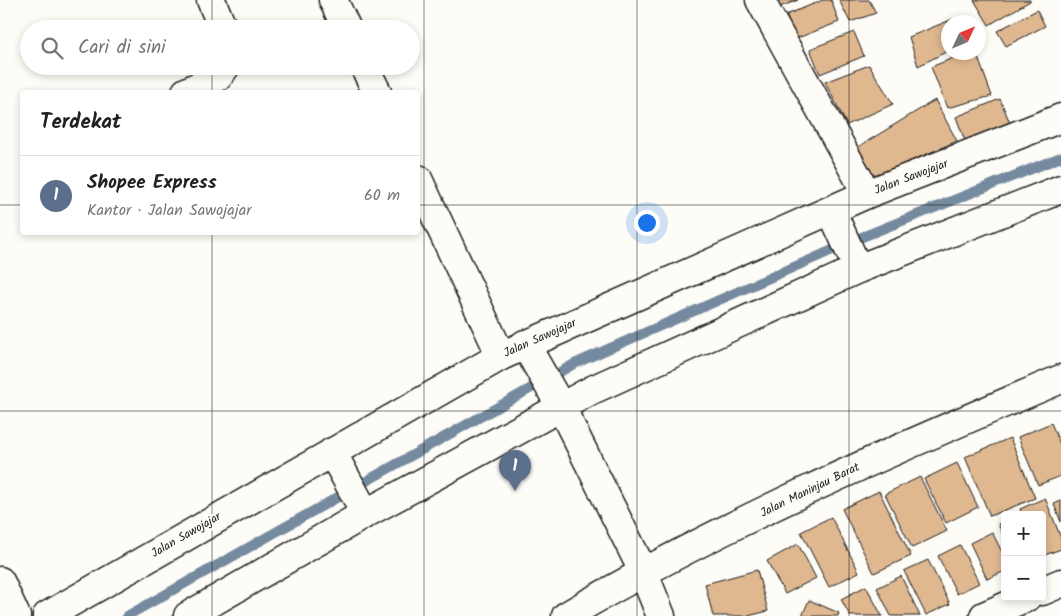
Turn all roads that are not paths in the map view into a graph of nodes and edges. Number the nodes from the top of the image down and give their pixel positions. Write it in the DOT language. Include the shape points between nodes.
graph roads {
  1 [pos="211,0"];
  2 [pos="333,0"];
  3 [pos="760,0"];
  4 [pos="219,20"];
  5 [pos="343,20"];
  6 [pos="219,75"];
  7 [pos="368,75"];
  8 [pos="190,90"];
  9 [pos="376,90"];
  10 [pos="1061,118"];
  11 [pos="420,183"];
  12 [pos="1061,189"];
  13 [pos="867,194"];
  14 [pos="836,221"];
  15 [pos="855,262"];
  16 [pos="525,344"];
  17 [pos="500,356"];
  18 [pos="1061,379"];
  19 [pos="557,401"];
  20 [pos="336,460"];
  21 [pos="360,508"];
  22 [pos="643,570"];
  23 [pos="0,580"];
  24 [pos="1061,583"];
  25 [pos="1046,589"];
  26 [pos="1019,601"];
  27 [pos="996,613"];
  28 [pos="16,616"];
  29 [pos="47,616"];
  30 [pos="188,616"];
  31 [pos="566,616"];
  32 [pos="661,616"];
  1 -- 4 [label="main road"];
  2 -- 5 [label="main road"];
  3 -- 13 [label="main road"];
  6 -- 8 [label="main road"];
  7 -- 9 [label="main road"];
  10 -- 13 [label="main road, Jalan Sawojajar"];
  11 -- 17 [label="main road"];
  12 -- 15 [label="main road"];
  13 -- 14 [label="main road, Jalan Sawojajar"];
  14 -- 15 [label="main road"];
  14 -- 16 [label="main road, Jalan Sawojajar"];
  15 -- 19 [label="main road" via="618,377"];
  16 -- 17 [label="main road, Jalan Sawojajar"];
  16 -- 19 [label="main road"];
  17 -- 20 [label="main road, Jalan Sawojajar"];
  18 -- 22 [label="main road, Jalan Maninjau Barat" via="875,458"];
  19 -- 21 [label="main road"];
  19 -- 22 [label="main road"];
  20 -- 21 [label="main road"];
  20 -- 29 [label="main road, Jalan Sawojajar"];
  21 -- 30 [label="main road"];
  22 -- 31 [label="main road, Jalan Maninjau Barat"];
  22 -- 32 [label="main road"];
  23 -- 28 [label="main road"];
  24 -- 25 [label="main road"];
  26 -- 27 [label="main road"];
}
